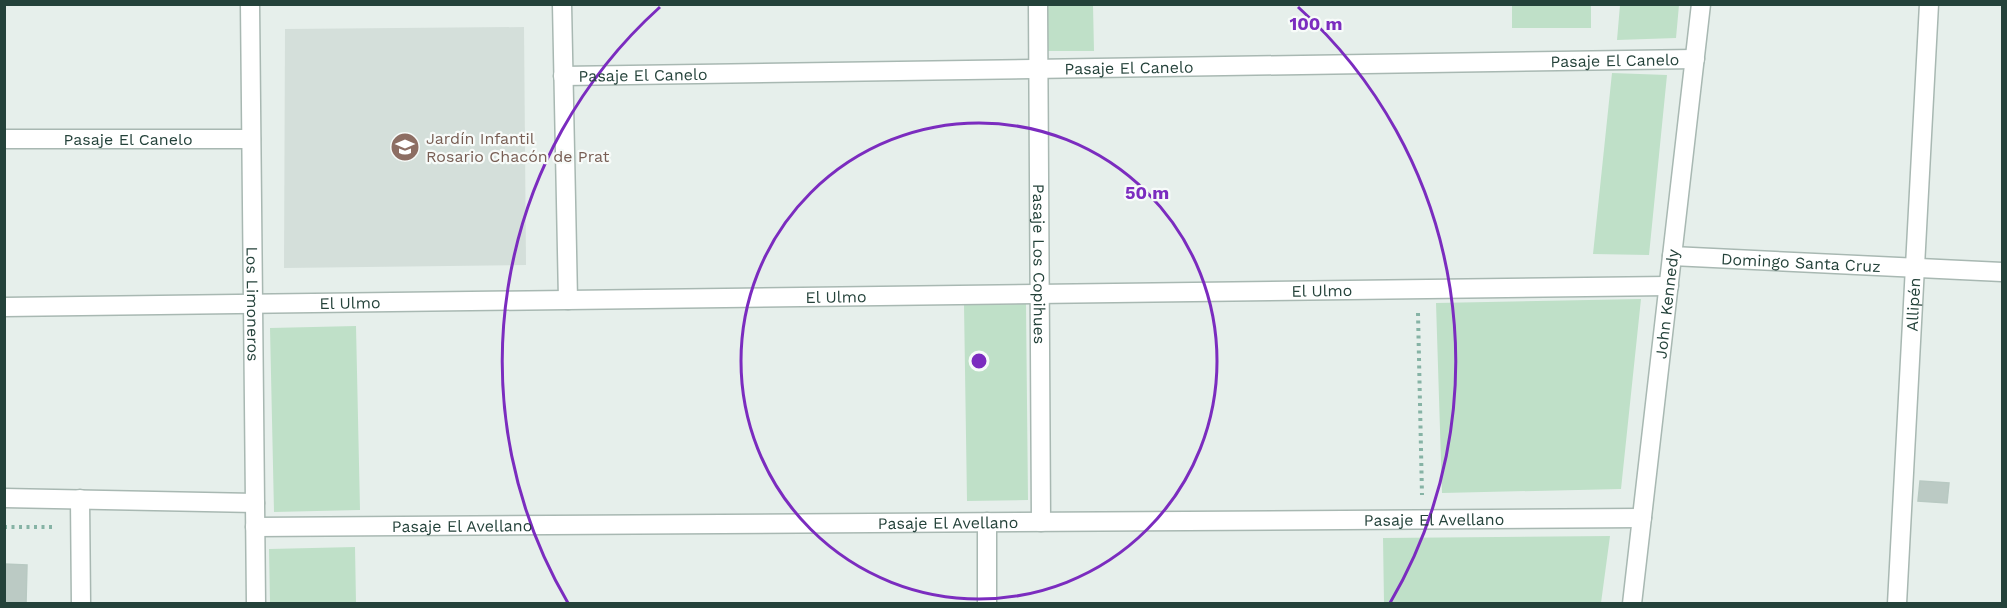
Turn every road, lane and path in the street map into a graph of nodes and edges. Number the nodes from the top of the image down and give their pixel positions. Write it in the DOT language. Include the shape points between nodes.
graph roads {
  1 [pos="250,4"];
  2 [pos="562,4"];
  3 [pos="1038,4"];
  4 [pos="1701,4"];
  5 [pos="1929,4"];
  6 [pos="1695,59"];
  7 [pos="1039,69"];
  8 [pos="563,76"];
  9 [pos="4,139"];
  10 [pos="251,139"];
  11 [pos="1672,256"];
  12 [pos="1914,267"];
  13 [pos="2002,272"];
  14 [pos="1669,286"];
  15 [pos="1418,289"];
  16 [pos="1040,294"];
  17 [pos="568,300"];
  18 [pos="253,304"];
  19 [pos="4,307"];
  20 [pos="4,498"];
  21 [pos="80,499"];
  22 [pos="255,503"];
  23 [pos="1642,518"];
  24 [pos="1422,519"];
  25 [pos="987,522"];
  26 [pos="1041,522"];
  27 [pos="255,527"];
  28 [pos="81,603"];
  29 [pos="256,603"];
  30 [pos="987,603"];
  31 [pos="1632,603"];
  32 [pos="1897,603"];
  1 -- 10 [label="street, Los Limoneros"];
  2 -- 8 [label="street"];
  3 -- 7 [label="street, Pasaje Los Copihues"];
  4 -- 6 [label="street, John Kennedy"];
  5 -- 12 [label="street, Allipén"];
  6 -- 7 [label="street, Pasaje El Canelo"];
  6 -- 11 [label="street, John Kennedy"];
  7 -- 8 [label="street, Pasaje El Canelo"];
  7 -- 16 [label="street, Pasaje Los Copihues"];
  8 -- 17 [label="street"];
  9 -- 10 [label="street, Pasaje El Canelo"];
  10 -- 18 [label="street, Los Limoneros"];
  11 -- 12 [label="street, Domingo Santa Cruz"];
  11 -- 14 [label="street, John Kennedy"];
  12 -- 13 [label="street, Domingo Santa Cruz"];
  12 -- 32 [label="street, Allipén"];
  14 -- 15 [label="street, El Ulmo"];
  14 -- 23 [label="street, John Kennedy"];
  15 -- 16 [label="street, El Ulmo"];
  15 -- 24 [label="path"];
  16 -- 17 [label="street, El Ulmo"];
  16 -- 26 [label="street, Pasaje Los Copihues"];
  17 -- 18 [label="street, El Ulmo"];
  18 -- 19 [label="street, El Ulmo"];
  18 -- 22 [label="street, Los Limoneros"];
  20 -- 21 [label="street"];
  21 -- 22 [label="street"];
  21 -- 28 [label="street"];
  22 -- 27 [label="street, Los Limoneros"];
  23 -- 24 [label="street, Pasaje El Avellano"];
  23 -- 31 [label="street, John Kennedy"];
  24 -- 26 [label="street, Pasaje El Avellano"];
  25 -- 26 [label="street, Pasaje El Avellano"];
  25 -- 27 [label="street, Pasaje El Avellano"];
  25 -- 30 [label="street"];
  27 -- 29 [label="street, Los Limoneros"];
}
